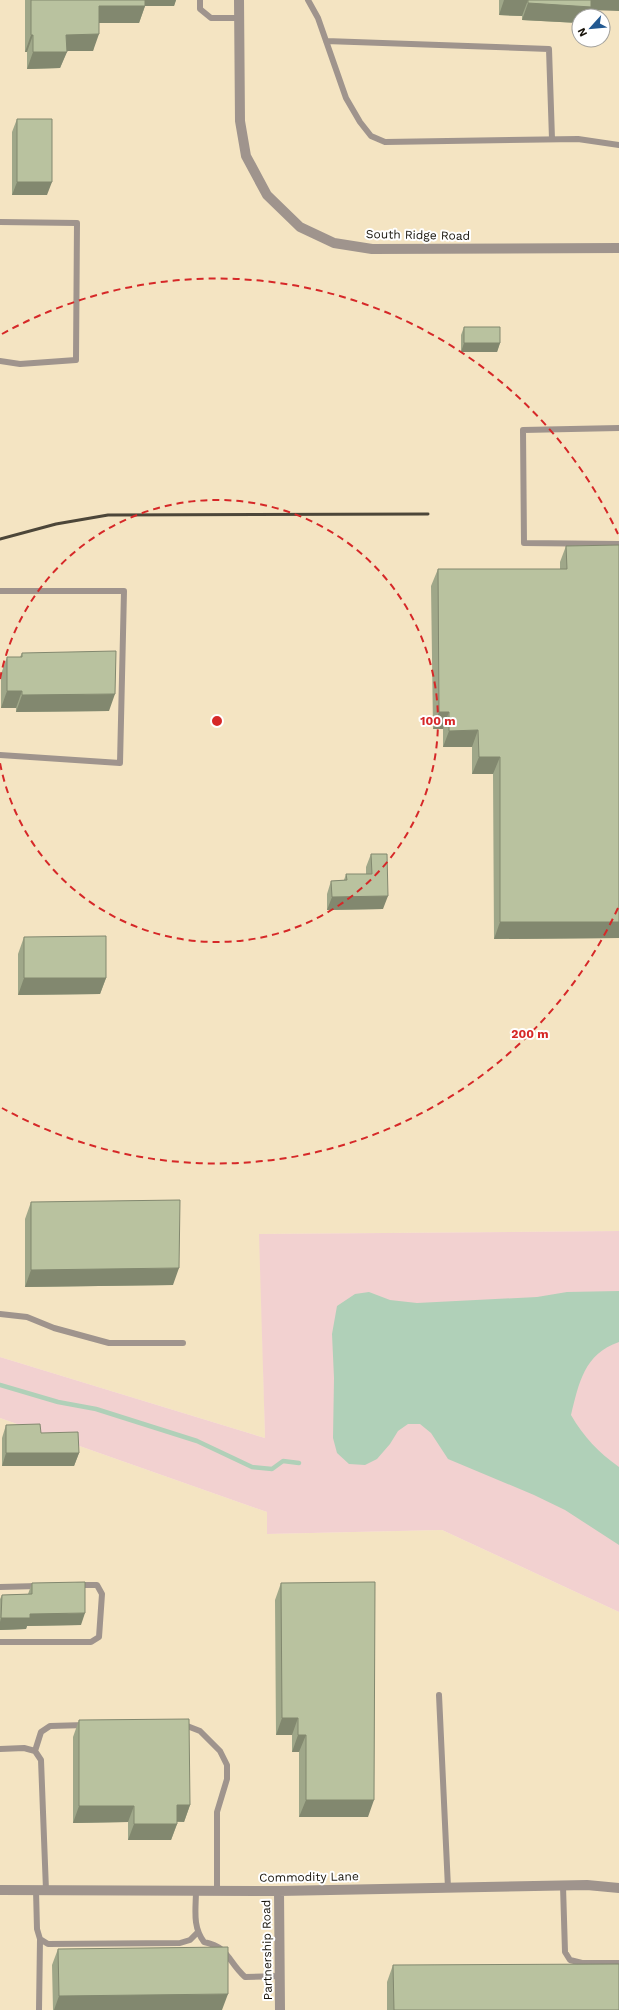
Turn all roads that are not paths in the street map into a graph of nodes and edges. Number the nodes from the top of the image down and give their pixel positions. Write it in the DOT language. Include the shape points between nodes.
graph roads {
  1 [pos="200,0"];
  2 [pos="239,0"];
  3 [pos="308,0"];
  4 [pos="239,18"];
  5 [pos="326,41"];
  6 [pos="552,140"];
  7 [pos="619,145"];
  8 [pos="0,222"];
  9 [pos="619,248"];
  10 [pos="0,361"];
  11 [pos="619,428"];
  12 [pos="619,544"];
  13 [pos="0,591"];
  14 [pos="0,755"];
  15 [pos="0,1314"];
  16 [pos="183,1343"];
  17 [pos="74,1585"];
  18 [pos="45,1586"];
  19 [pos="0,1587"];
  20 [pos="0,1642"];
  21 [pos="439,1695"];
  22 [pos="172,1723"];
  23 [pos="96,1725"];
  24 [pos="0,1749"];
  25 [pos="34,1751"];
  26 [pos="563,1886"];
  27 [pos="448,1888"];
  28 [pos="619,1888"];
  29 [pos="0,1890"];
  30 [pos="41,1890"];
  31 [pos="196,1890"];
  32 [pos="217,1890"];
  33 [pos="279,1891"];
  34 [pos="197,1933"];
  35 [pos="40,1939"];
  36 [pos="619,1963"];
  37 [pos="280,1976"];
  38 [pos="39,2010"];
  39 [pos="280,2010"];
  1 -- 4 [label="lane" via="200,8 211,18"];
  2 -- 4 [label="street, South Ridge Road"];
  3 -- 5 [label="lane"];
  4 -- 9 [label="street, South Ridge Road" via="240,121 246,156 267,195 300,227 334,243 372,249"];
  5 -- 6 [label="lane" via="346,98 371,136 385,142"];
  5 -- 6 [label="lane" via="549,49"];
  6 -- 7 [label="lane" via="578,139"];
  8 -- 10 [label="lane" via="77,223 77,231 76,360 20,364"];
  11 -- 12 [label="lane" via="524,430 524,543"];
  13 -- 14 [label="lane" via="124,590 120,763"];
  15 -- 16 [label="lane" via="27,1317 54,1328 109,1343"];
  17 -- 20 [label="lane" via="97,1585 102,1594 100,1638 91,1642"];
  18 -- 19 [label="lane"];
  21 -- 27 [label="lane"];
  22 -- 32 [label="lane" via="180,1723 200,1731 220,1751 227,1765 227,1779 217,1812"];
  23 -- 25 [label="lane" via="50,1726 41,1732"];
  24 -- 25 [label="lane" via="24,1748"];
  25 -- 30 [label="lane" via="41,1760"];
  26 -- 27 [label="street, Commodity Lane"];
  26 -- 28 [label="street, Commodity Lane"];
  26 -- 36 [label="lane" via="565,1952 570,1960 582,1963"];
  27 -- 33 [label="street, Commodity Lane"];
  29 -- 30 [label="street, Commodity Lane"];
  30 -- 31 [label="street, Commodity Lane"];
  30 -- 35 [label="lane" via="37,1929"];
  31 -- 32 [label="street, Commodity Lane"];
  31 -- 34 [label="lane"];
  32 -- 33 [label="street, Commodity Lane"];
  33 -- 37 [label="street, Partnership Road"];
  34 -- 35 [label="lane" via="190,1940 180,1943 48,1944"];
  34 -- 37 [label="lane" via="204,1942 224,1949 236,1970 245,1977"];
  35 -- 38 [label="lane"];
  37 -- 39 [label="street, Partnership Road"];
}
